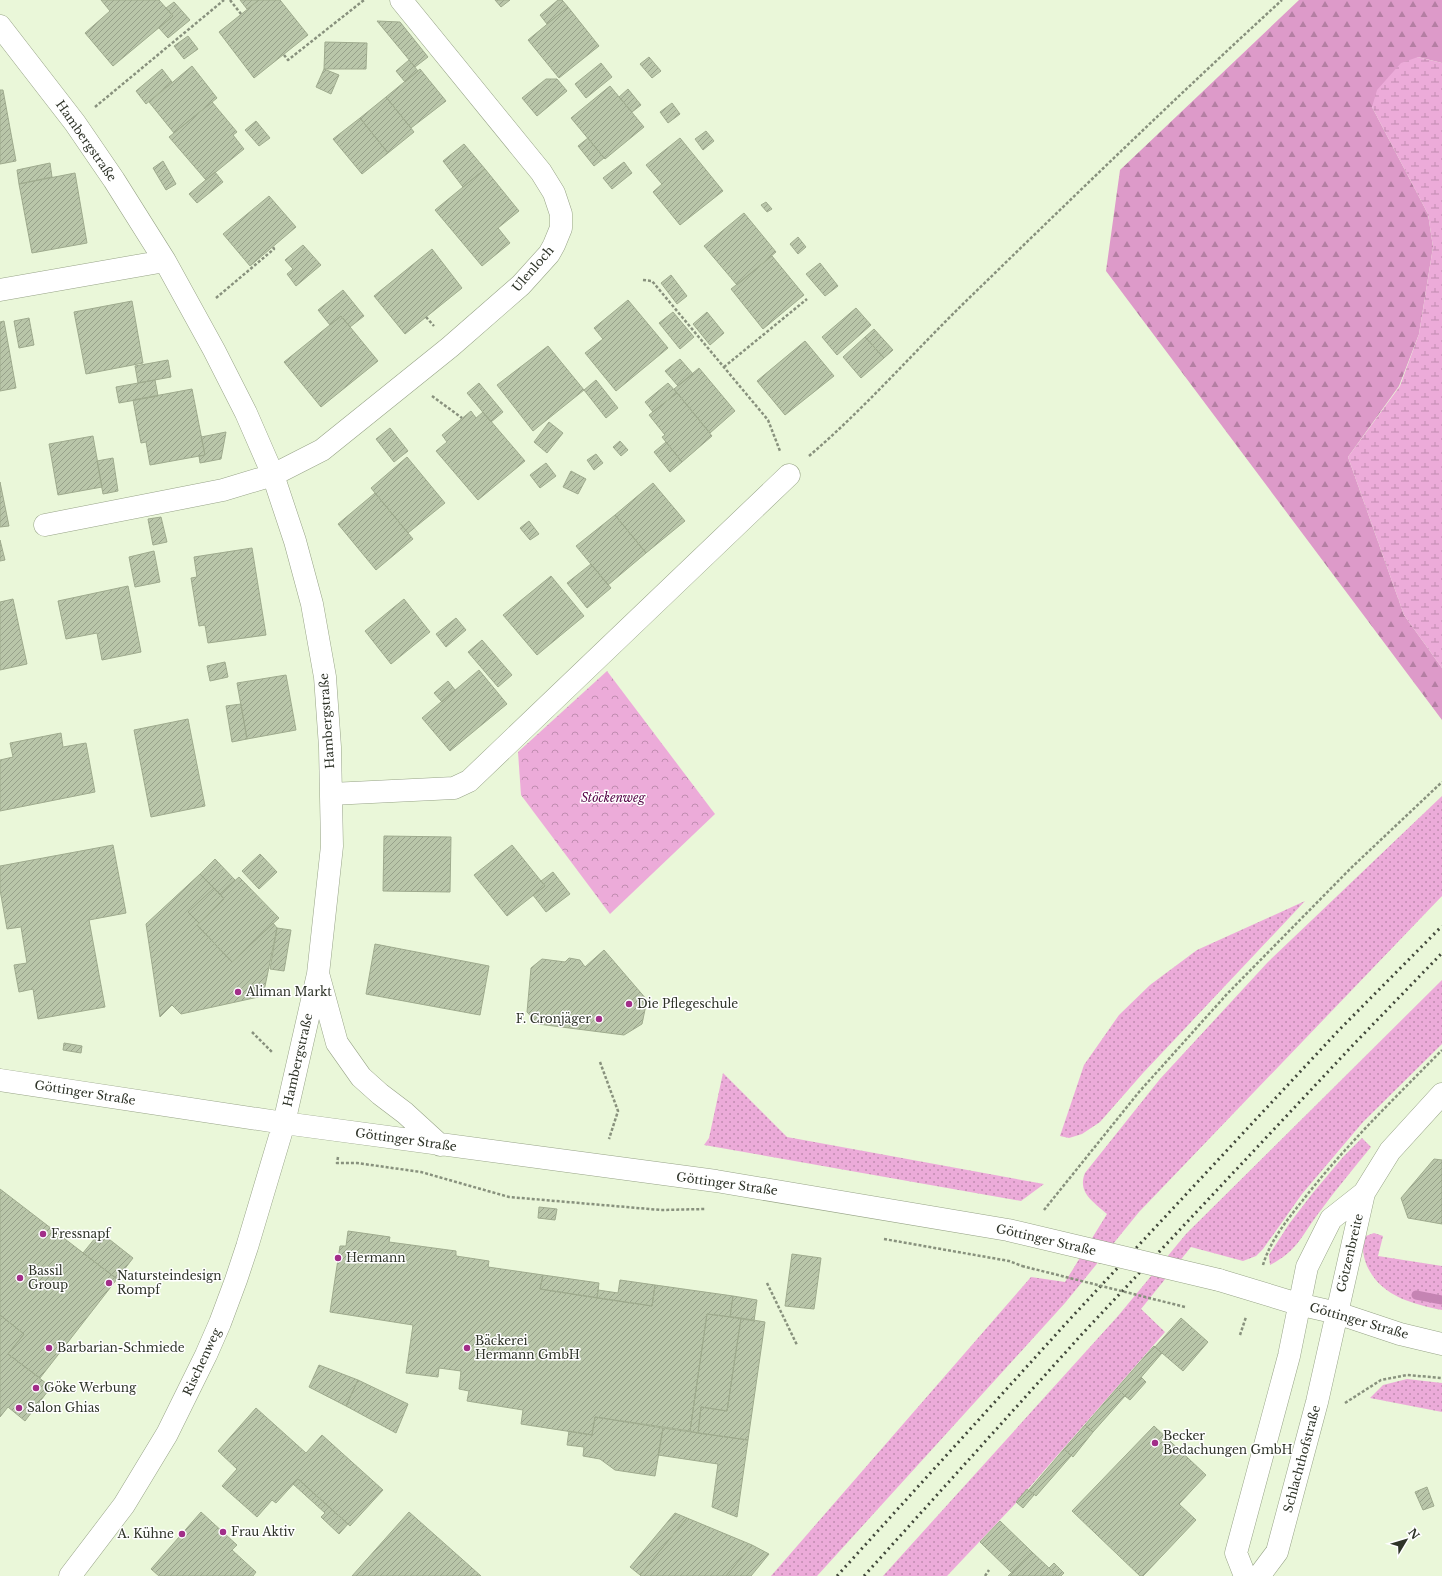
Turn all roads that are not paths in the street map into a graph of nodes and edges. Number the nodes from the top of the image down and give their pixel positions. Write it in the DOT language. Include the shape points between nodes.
graph roads {
  1 [pos="401,0"];
  2 [pos="0,26"];
  3 [pos="165,261"];
  4 [pos="0,290"];
  5 [pos="273,475"];
  6 [pos="789,475"];
  7 [pos="45,525"];
  8 [pos="331,794"];
  9 [pos="318,974"];
  10 [pos="0,1080"];
  11 [pos="1442,1094"];
  12 [pos="284,1123"];
  13 [pos="440,1145"];
  14 [pos="1364,1193"];
  15 [pos="1298,1304"];
  16 [pos="1337,1313"];
  17 [pos="1442,1344"];
  18 [pos="70,1576"];
  19 [pos="1244,1576"];
  20 [pos="1259,1576"];
  1 -- 5 [label="street, Ulenloch" via="541,172 554,193 561,214 561,227 549,254 521,285 411,380 322,450"];
  2 -- 3 [label="street, Hambergstraße" via="75,123"];
  3 -- 4 [label="street"];
  3 -- 5 [label="street, Hambergstraße" via="246,413"];
  5 -- 7 [label="street" via="224,490"];
  5 -- 8 [label="street, Hambergstraße" via="312,604 325,677"];
  6 -- 8 [label="street" via="469,781 454,788"];
  8 -- 9 [label="street, Hambergstraße" via="332,846"];
  9 -- 12 [label="street, Hambergstraße"];
  9 -- 13 [label="street, Hambergstraße" via="336,1042 361,1077"];
  10 -- 12 [label="street, Göttinger Straße"];
  11 -- 14 [label="street, Götzenbreite" via="1390,1151"];
  12 -- 13 [label="street, Göttinger Straße"];
  12 -- 18 [label="street, Rischenweg" via="236,1280 206,1356 167,1434 124,1505"];
  13 -- 15 [label="street, Göttinger Straße, bridge" via="716,1181 1025,1234 1219,1280"];
  14 -- 15 [label="street, Götzenbreite" via="1331,1219 1307,1267"];
  14 -- 16 [label="street, Götzenbreite"];
  15 -- 16 [label="street, Göttinger Straße"];
  15 -- 19 [label="street" via="1289,1356 1236,1553"];
  16 -- 17 [label="street, Göttinger Straße" via="1400,1334"];
  16 -- 20 [label="street, Schlachthofstraße" via="1317,1402 1277,1552"];
}
